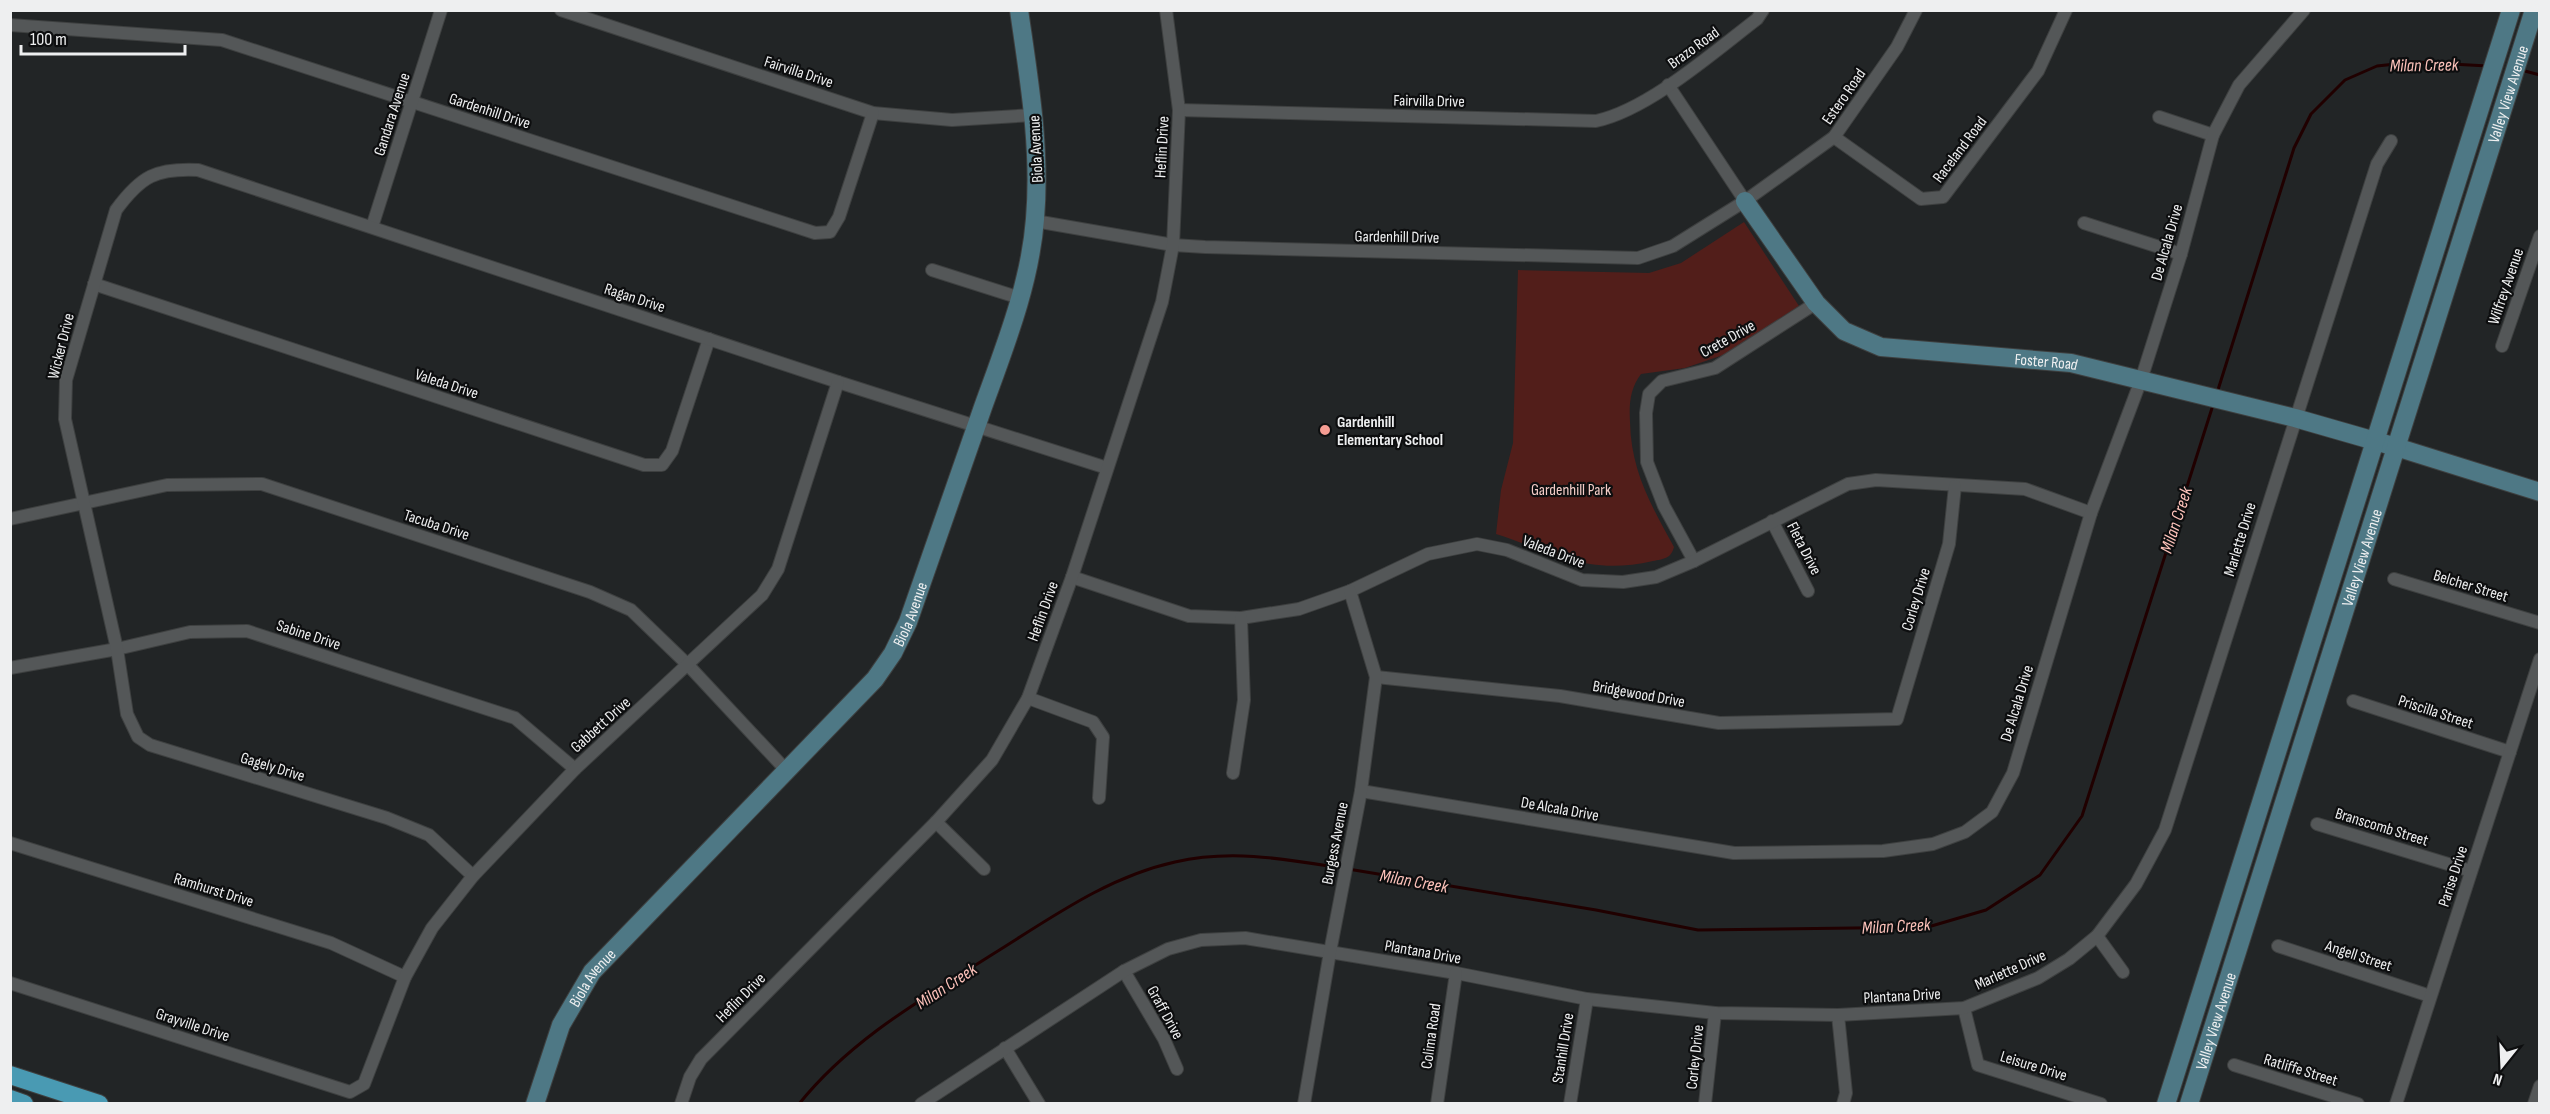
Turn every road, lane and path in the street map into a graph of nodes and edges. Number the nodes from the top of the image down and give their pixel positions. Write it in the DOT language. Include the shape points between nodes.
graph roads {
  1 [pos="441,10"];
  2 [pos="561,10"];
  3 [pos="1019,10"];
  4 [pos="1166,10"];
  5 [pos="1763,10"];
  6 [pos="1916,10"];
  7 [pos="2066,10"];
  8 [pos="2511,10"];
  9 [pos="2534,10"];
  10 [pos="2298,12"];
  11 [pos="10,25"];
  12 [pos="1668,85"];
  13 [pos="412,102"];
  14 [pos="1179,110"];
  15 [pos="873,113"];
  16 [pos="1034,116"];
  17 [pos="2159,117"];
  18 [pos="2213,135"];
  19 [pos="1834,137"];
  20 [pos="2391,141"];
  21 [pos="153,174"];
  22 [pos="1745,201"];
  23 [pos="1035,221"];
  24 [pos="2084,223"];
  25 [pos="372,227"];
  26 [pos="2540,236"];
  27 [pos="1173,245"];
  28 [pos="2181,254"];
  29 [pos="932,270"];
  30 [pos="94,284"];
  31 [pos="1020,298"];
  32 [pos="1816,303"];
  33 [pos="709,339"];
  34 [pos="2502,346"];
  35 [pos="2141,380"];
  36 [pos="838,382"];
  37 [pos="2295,418"];
  38 [pos="976,426"];
  39 [pos="2376,441"];
  40 [pos="2396,447"];
  41 [pos="1107,468"];
  42 [pos="1955,486"];
  43 [pos="2540,492"];
  44 [pos="84,503"];
  45 [pos="2091,513"];
  46 [pos="10,519"];
  47 [pos="1772,521"];
  48 [pos="1694,561"];
  49 [pos="1072,577"];
  50 [pos="2394,579"];
  51 [pos="1350,591"];
  52 [pos="1808,591"];
  53 [pos="1241,618"];
  54 [pos="2540,623"];
  55 [pos="117,649"];
  56 [pos="2540,659"];
  57 [pos="688,665"];
  58 [pos="10,668"];
  59 [pos="1376,677"];
  60 [pos="1028,698"];
  61 [pos="2353,701"];
  62 [pos="1897,719"];
  63 [pos="2510,752"];
  64 [pos="575,769"];
  65 [pos="786,770"];
  66 [pos="1233,773"];
  67 [pos="1361,790"];
  68 [pos="1099,798"];
  69 [pos="936,822"];
  70 [pos="2317,824"];
  71 [pos="10,843"];
  72 [pos="984,869"];
  73 [pos="2471,871"];
  74 [pos="473,876"];
  75 [pos="2097,936"];
  76 [pos="2278,946"];
  77 [pos="1329,952"];
  78 [pos="1124,971"];
  79 [pos="2123,972"];
  80 [pos="1456,973"];
  81 [pos="405,977"];
  82 [pos="10,983"];
  83 [pos="2430,996"];
  84 [pos="1587,999"];
  85 [pos="1964,1008"];
  86 [pos="1715,1014"];
  87 [pos="1838,1015"];
  88 [pos="1005,1048"];
  89 [pos="2234,1065"];
  90 [pos="1177,1070"];
  91 [pos="10,1076"];
  92 [pos="364,1084"];
  93 [pos="2540,1086"];
  94 [pos="10,1099"];
  95 [pos="24,1104"];
  96 [pos="99,1104"];
  97 [pos="536,1104"];
  98 [pos="681,1104"];
  99 [pos="921,1104"];
  100 [pos="1039,1104"];
  101 [pos="1304,1104"];
  102 [pos="1437,1104"];
  103 [pos="1570,1104"];
  104 [pos="1705,1104"];
  105 [pos="1843,1104"];
  106 [pos="2101,1104"];
  107 [pos="2166,1104"];
  108 [pos="2188,1104"];
  109 [pos="2358,1104"];
  110 [pos="2396,1104"];
  111 [pos="2534,1104"];
  1 -- 13 [label="street, Gandara Avenue"];
  2 -- 15 [label="street, Fairvilla Drive"];
  3 -- 16 [label="main road, Biola Avenue"];
  4 -- 14 [label="street, Heflin Drive"];
  5 -- 12 [label="street, Brazo Road" via="1757,19"];
  6 -- 19 [label="street, Estero Road" via="1897,46"];
  7 -- 19 [label="street, Raceland Road" via="2038,71 1943,197 1921,199"];
  8 -- 39 [label="main road, Valley View Avenue"];
  9 -- 40 [label="main road, Valley View Avenue"];
  10 -- 18 [label="street, De Alcala Drive" via="2239,85"];
  11 -- 13 [label="street, Gardenhill Drive" via="222,40"];
  12 -- 14 [label="street, Fairvilla Drive" via="1617,116 1596,121"];
  12 -- 22 [label="street, Foster Road"];
  13 -- 15 [label="street, Gardenhill Drive" via="815,233 830,232 839,218"];
  13 -- 25 [label="street, Gandara Avenue"];
  14 -- 27 [label="street, Heflin Drive"];
  15 -- 16 [label="street, Fairvilla Drive" via="952,120"];
  16 -- 23 [label="main road, Biola Avenue" via="1038,170"];
  17 -- 18 [label="street"];
  18 -- 28 [label="street, De Alcala Drive"];
  19 -- 22 [label="street, Estero Road"];
  20 -- 37 [label="street, Marlette Drive" via="2377,164"];
  21 -- 25 [label="street, Ragan Drive" via="173,169 198,170"];
  21 -- 30 [label="street, Wicker Drive" via="132,188 116,210"];
  22 -- 27 [label="street, Gardenhill Drive" via="1673,246 1638,258 1278,251"];
  22 -- 32 [label="main road, Foster Road"];
  23 -- 27 [label="street, Gardenhill Drive"];
  23 -- 31 [label="main road, Biola Avenue"];
  24 -- 28 [label="street"];
  25 -- 33 [label="street, Ragan Drive"];
  26 -- 34 [label="street, Wilfrey Avenue"];
  27 -- 41 [label="street, Heflin Drive" via="1162,302"];
  28 -- 35 [label="street, De Alcala Drive"];
  29 -- 31 [label="street"];
  30 -- 33 [label="street, Valeda Drive" via="644,465 662,465 672,451"];
  30 -- 44 [label="street, Wicker Drive" via="66,380 65,419"];
  31 -- 38 [label="main road, Biola Avenue"];
  32 -- 35 [label="main road, Foster Road" via="1844,331 1881,347 2071,363"];
  32 -- 48 [label="street, Crete Drive" via="1715,368 1662,381 1649,394 1647,462 1664,506"];
  33 -- 36 [label="street, Ragan Drive"];
  35 -- 37 [label="main road, Foster Road"];
  35 -- 45 [label="street, De Alcala Drive"];
  36 -- 38 [label="street, Ragan Drive"];
  36 -- 57 [label="street, Gabbett Drive" via="778,569 762,596"];
  37 -- 39 [label="main road, Foster Road"];
  37 -- 75 [label="street, Marlette Drive" via="2165,830 2136,884"];
  38 -- 41 [label="street, Ragan Drive"];
  38 -- 65 [label="main road, Biola Avenue" via="908,622 893,653 875,679"];
  39 -- 40 [label="main road, Foster Road"];
  39 -- 107 [label="main road, Valley View Avenue"];
  40 -- 43 [label="main road, Foster Road"];
  40 -- 108 [label="main road, Valley View Avenue"];
  41 -- 49 [label="street, Heflin Drive"];
  42 -- 45 [label="street, Valeda Drive" via="2025,489"];
  42 -- 47 [label="street, Valeda Drive" via="1876,480 1848,484"];
  42 -- 62 [label="street, Corley Drive" via="1949,544"];
  44 -- 46 [label="street, Tacuba Drive"];
  44 -- 55 [label="street, Wicker Drive"];
  44 -- 57 [label="street, Tacuba Drive" via="167,485 262,484 590,592 631,610"];
  45 -- 67 [label="street, De Alcala Drive" via="2013,773 1992,812 1965,832 1933,844 1883,851 1734,853"];
  47 -- 48 [label="street, Valeda Drive"];
  47 -- 52 [label="street, Fleta Drive"];
  48 -- 51 [label="street, Valeda Drive" via="1656,577 1623,582 1582,580 1506,550 1477,544 1428,554"];
  49 -- 53 [label="street, Valeda Drive" via="1189,616"];
  49 -- 60 [label="street, Heflin Drive"];
  50 -- 54 [label="street, Belcher Street"];
  51 -- 53 [label="street, Valeda Drive" via="1299,609"];
  51 -- 59 [label="street, Burgess Avenue"];
  53 -- 66 [label="street" via="1244,700"];
  55 -- 58 [label="street, Sabine Drive"];
  55 -- 64 [label="street, Sabine Drive" via="190,632 247,631 515,718"];
  55 -- 74 [label="street, Gagely Drive" via="127,714 138,737 150,745 387,818 429,835"];
  56 -- 63 [label="street, Parise Drive"];
  57 -- 64 [label="street, Gabbett Drive"];
  57 -- 65 [label="street, Tacuba Drive"];
  59 -- 62 [label="street, Bridgewood Drive" via="1560,696 1719,723"];
  59 -- 67 [label="street, Burgess Avenue"];
  60 -- 68 [label="street" via="1093,722 1103,737"];
  60 -- 69 [label="street, Heflin Drive" via="992,760"];
  61 -- 63 [label="street, Priscilla Street"];
  63 -- 73 [label="street, Parise Drive"];
  64 -- 74 [label="street, Gabbett Drive"];
  65 -- 97 [label="main road, Biola Avenue" via="592,972 561,1025"];
  67 -- 77 [label="street, Burgess Avenue"];
  69 -- 72 [label="street"];
  69 -- 98 [label="street, Heflin Drive" via="701,1059"];
  70 -- 73 [label="street, Branscomb Street"];
  71 -- 81 [label="street, Ramhurst Drive" via="331,943"];
  73 -- 83 [label="street, Parise Drive"];
  74 -- 81 [label="street, Gabbett Drive" via="432,928"];
  75 -- 79 [label="street"];
  75 -- 85 [label="street, Marlette Drive" via="2038,978"];
  76 -- 83 [label="street, Angell Street"];
  77 -- 78 [label="street, Plantana Drive" via="1245,938 1202,940 1168,950"];
  77 -- 80 [label="street, Plantana Drive"];
  77 -- 101 [label="street, Burgess Avenue"];
  78 -- 88 [label="street, Plantana Drive"];
  78 -- 90 [label="street, Graff Drive" via="1164,1039"];
  80 -- 84 [label="street, Plantana Drive"];
  80 -- 102 [label="street, Colima Road"];
  81 -- 92 [label="street, Gabbett Drive"];
  82 -- 92 [label="street, Grayville Drive" via="350,1092"];
  83 -- 110 [label="street, Parise Drive"];
  84 -- 86 [label="street, Plantana Drive"];
  84 -- 103 [label="street, Stanhill Drive"];
  85 -- 87 [label="street, Plantana Drive"];
  85 -- 106 [label="street, Leisure Drive" via="1978,1065"];
  86 -- 87 [label="street, Plantana Drive"];
  86 -- 104 [label="street, Corley Drive"];
  87 -- 105 [label="street"];
  88 -- 99 [label="street, Plantana Drive"];
  88 -- 100 [label="street"];
  89 -- 109 [label="street, Ratliffe Street"];
  91 -- 96 [label="main road"];
  93 -- 111 [label="street"];
  94 -- 95 [label="main road"];
}
